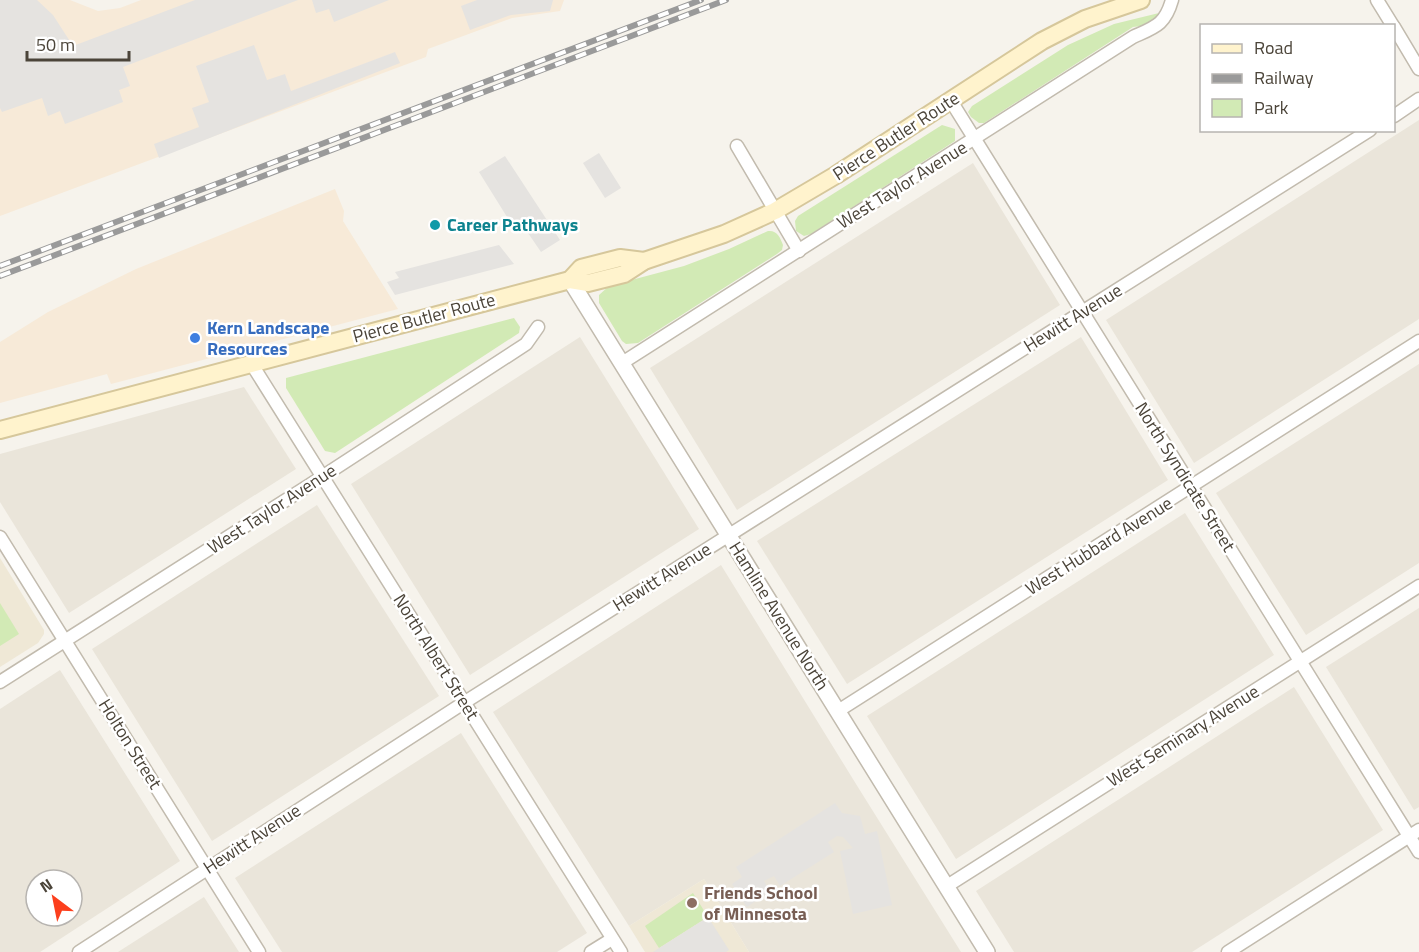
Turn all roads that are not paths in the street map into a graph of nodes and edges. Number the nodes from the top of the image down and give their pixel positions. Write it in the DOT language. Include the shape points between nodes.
graph roads {
  1 [pos="1141,0"];
  2 [pos="1172,0"];
  3 [pos="1377,0"];
  4 [pos="1392,24"];
  5 [pos="1395,29"];
  6 [pos="1419,69"];
  7 [pos="1419,99"];
  8 [pos="951,101"];
  9 [pos="1395,115"];
  10 [pos="1367,132"];
  11 [pos="974,139"];
  12 [pos="737,146"];
  13 [pos="775,211"];
  14 [pos="799,250"];
  15 [pos="570,280"];
  16 [pos="1082,313"];
  17 [pos="538,327"];
  18 [pos="1419,341"];
  19 [pos="251,363"];
  20 [pos="622,363"];
  21 [pos="0,430"];
  22 [pos="322,477"];
  23 [pos="1191,488"];
  24 [pos="728,535"];
  25 [pos="0,537"];
  26 [pos="1419,586"];
  27 [pos="64,641"];
  28 [pos="1300,662"];
  29 [pos="0,682"];
  30 [pos="465,702"];
  31 [pos="838,711"];
  32 [pos="1414,833"];
  33 [pos="1419,852"];
  34 [pos="208,868"];
  35 [pos="947,886"];
  36 [pos="612,939"];
  37 [pos="79,952"];
  38 [pos="259,952"];
  39 [pos="591,952"];
  40 [pos="621,952"];
  41 [pos="987,952"];
  42 [pos="1228,952"];
  1 -- 8 [label="main road, Pierce Butler Route" via="1068,27"];
  2 -- 11 [label="street, West Taylor Avenue" via="1161,23"];
  3 -- 4 [label="street"];
  5 -- 6 [label="street"];
  7 -- 9 [label="street"];
  8 -- 11 [label="street, North Syndicate Street"];
  8 -- 13 [label="main road, Pierce Butler Route"];
  10 -- 16 [label="street, Hewitt Avenue"];
  11 -- 14 [label="street, West Taylor Avenue"];
  11 -- 16 [label="street, North Syndicate Street"];
  12 -- 13 [label="street"];
  13 -- 14 [label="street"];
  13 -- 15 [label="main road, Pierce Butler Route" via="645,261 624,274 588,283"];
  14 -- 20 [label="street, West Taylor Avenue"];
  15 -- 19 [label="main road, Pierce Butler Route"];
  15 -- 20 [label="street, Hamline Avenue North"];
  16 -- 23 [label="street, North Syndicate Street"];
  16 -- 24 [label="street, Hewitt Avenue"];
  17 -- 22 [label="street, West Taylor Avenue" via="526,344"];
  18 -- 23 [label="street, West Hubbard Avenue"];
  19 -- 21 [label="main road, Pierce Butler Route"];
  19 -- 22 [label="street, North Albert Street"];
  20 -- 24 [label="street, Hamline Avenue North"];
  22 -- 27 [label="street, West Taylor Avenue"];
  22 -- 30 [label="street, North Albert Street"];
  23 -- 28 [label="street, North Syndicate Street"];
  23 -- 31 [label="street, West Hubbard Avenue"];
  24 -- 30 [label="street, Hewitt Avenue"];
  24 -- 31 [label="street, Hamline Avenue North"];
  25 -- 27 [label="street, Holton Street"];
  26 -- 28 [label="street, West Seminary Avenue"];
  27 -- 29 [label="street, West Taylor Avenue"];
  27 -- 34 [label="street, Holton Street"];
  28 -- 32 [label="street, North Syndicate Street"];
  28 -- 35 [label="street, West Seminary Avenue"];
  30 -- 34 [label="street, Hewitt Avenue"];
  30 -- 36 [label="street, North Albert Street"];
  31 -- 35 [label="street, Hamline Avenue North"];
  32 -- 33 [label="street, North Syndicate Street"];
  32 -- 42 [label="street"];
  34 -- 37 [label="street, Hewitt Avenue"];
  34 -- 38 [label="street, Holton Street"];
  35 -- 41 [label="street, Hamline Avenue North"];
  36 -- 39 [label="street"];
  36 -- 40 [label="street, North Albert Street"];
}
